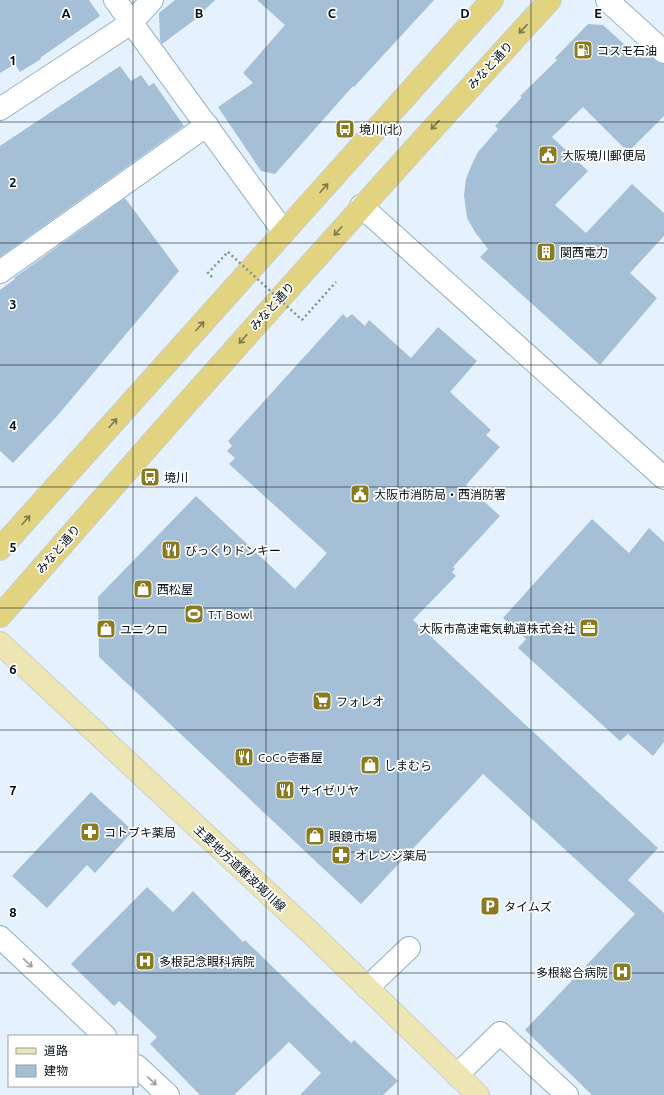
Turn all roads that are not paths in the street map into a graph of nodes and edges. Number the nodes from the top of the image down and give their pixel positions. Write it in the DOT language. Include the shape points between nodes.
graph roads {
  1 [pos="115,0"];
  2 [pos="152,0"];
  3 [pos="492,0"];
  4 [pos="550,0"];
  5 [pos="607,0"];
  6 [pos="131,23"];
  7 [pos="664,52"];
  8 [pos="0,109"];
  9 [pos="207,125"];
  10 [pos="361,206"];
  11 [pos="284,232"];
  12 [pos="0,272"];
  13 [pos="664,478"];
  14 [pos="0,549"];
  15 [pos="0,616"];
  16 [pos="0,642"];
  17 [pos="0,937"];
  18 [pos="409,948"];
  19 [pos="367,988"];
  20 [pos="104,1035"];
  21 [pos="138,1067"];
  22 [pos="457,1075"];
  23 [pos="168,1095"];
  24 [pos="478,1095"];
  25 [pos="568,1095"];
  1 -- 6 [label="street"];
  2 -- 6 [label="street"];
  11 -- 3 [label="highway, one-way"];
  4 -- 10 [label="highway, みなと通り, one-way"];
  5 -- 7 [label="street"];
  6 -- 8 [label="street"];
  6 -- 9 [label="street"];
  9 -- 11 [label="street"];
  9 -- 12 [label="street"];
  10 -- 13 [label="street"];
  10 -- 15 [label="highway, みなと通り, one-way"];
  14 -- 11 [label="highway, one-way"];
  16 -- 19 [label="main road, 主要地方道難波境川線"];
  17 -- 20 [label="street, one-way"];
  18 -- 19 [label="street"];
  19 -- 22 [label="main road, 主要地方道難波境川線"];
  21 -- 23 [label="street, one-way"];
  22 -- 24 [label="main road, 主要地方道難波境川線"];
  22 -- 25 [label="street" via="500,1033"];
}
